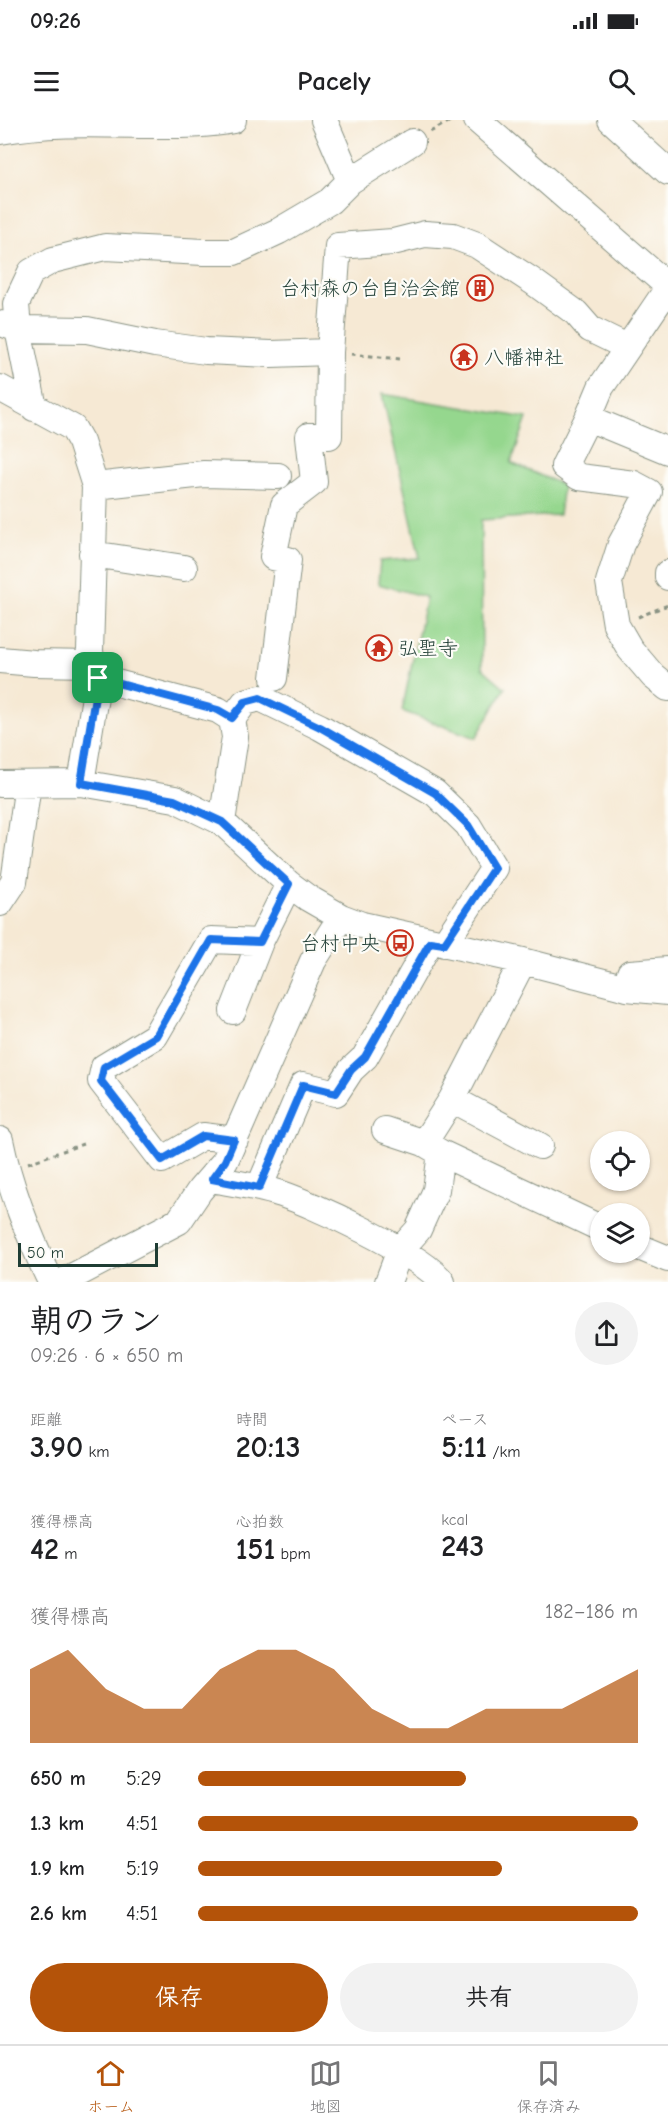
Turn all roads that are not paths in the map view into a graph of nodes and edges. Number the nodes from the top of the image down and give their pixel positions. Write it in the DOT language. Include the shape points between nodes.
graph roads {
  1 [pos="232,120"];
  2 [pos="324,120"];
  3 [pos="477,120"];
  4 [pos="611,120"];
  5 [pos="0,131"];
  6 [pos="412,142"];
  7 [pos="668,172"];
  8 [pos="351,181"];
  9 [pos="668,287"];
  10 [pos="9,326"];
  11 [pos="627,347"];
  12 [pos="330,352"];
  13 [pos="0,388"];
  14 [pos="34,408"];
  15 [pos="588,418"];
  16 [pos="666,446"];
  17 [pos="278,476"];
  18 [pos="95,486"];
  19 [pos="92,554"];
  20 [pos="184,568"];
  21 [pos="0,660"];
  22 [pos="95,671"];
  23 [pos="274,678"];
  24 [pos="668,688"];
  25 [pos="232,718"];
  26 [pos="81,783"];
  27 [pos="0,784"];
  28 [pos="28,784"];
  29 [pos="222,822"];
  30 [pos="289,884"];
  31 [pos="0,903"];
  32 [pos="341,917"];
  33 [pos="260,942"];
  34 [pos="437,943"];
  35 [pos="523,961"];
  36 [pos="668,970"];
  37 [pos="627,988"];
  38 [pos="668,992"];
  39 [pos="233,1011"];
  40 [pos="452,1099"];
  41 [pos="385,1130"];
  42 [pos="0,1140"];
  43 [pos="234,1140"];
  44 [pos="540,1146"];
  45 [pos="433,1148"];
  46 [pos="212,1179"];
  47 [pos="259,1188"];
  48 [pos="590,1223"];
  49 [pos="400,1250"];
  50 [pos="650,1252"];
  51 [pos="668,1259"];
  52 [pos="440,1278"];
  53 [pos="51,1282"];
  54 [pos="62,1282"];
  55 [pos="388,1282"];
  1 -- 5 [label="street" via="207,125 117,124"];
  2 -- 8 [label="street"];
  3 -- 9 [label="street"];
  4 -- 7 [label="street"];
  6 -- 8 [label="street"];
  8 -- 10 [label="street" via="330,201 234,252 105,247 53,260 31,272"];
  9 -- 11 [label="street"];
  10 -- 12 [label="street" via="87,330 206,351"];
  10 -- 14 [label="street"];
  11 -- 12 [label="street" via="590,329 576,313 477,246 453,236 425,234 393,242 338,246"];
  11 -- 15 [label="street" via="601,387"];
  12 -- 23 [label="street" via="328,436 309,436 314,482 284,505 273,557 288,560"];
  13 -- 14 [label="street"];
  14 -- 18 [label="street" via="73,428"];
  15 -- 16 [label="street"];
  15 -- 24 [label="street" via="564,466 579,477 634,484 649,492 621,544 609,582 616,625 630,649"];
  17 -- 18 [label="street" via="204,474"];
  18 -- 19 [label="street"];
  19 -- 20 [label="street"];
  19 -- 22 [label="street" via="90,651"];
  21 -- 22 [label="street"];
  22 -- 25 [label="street" via="218,710"];
  22 -- 26 [label="street"];
  25 -- 29 [label="street" via="235,737"];
  25 -- 34 [label="street" via="245,702 260,698 320,727 435,793 468,825 494,868"];
  26 -- 28 [label="street"];
  26 -- 29 [label="street" via="174,800"];
  27 -- 28 [label="street"];
  28 -- 31 [label="street" via="14,882"];
  29 -- 30 [label="street"];
  30 -- 32 [label="street"];
  30 -- 33 [label="street"];
  32 -- 34 [label="street"];
  32 -- 43 [label="street" via="313,962"];
  33 -- 39 [label="street"];
  33 -- 43 [label="street" via="211,940 156,1036 104,1067 101,1081 162,1160 203,1136"];
  34 -- 35 [label="street"];
  34 -- 47 [label="street" via="365,1057 336,1093 303,1085"];
  35 -- 37 [label="street"];
  35 -- 40 [label="street"];
  36 -- 37 [label="street" via="630,973"];
  37 -- 38 [label="street"];
  40 -- 44 [label="street"];
  40 -- 45 [label="street"];
  41 -- 45 [label="street"];
  42 -- 53 [label="street" via="27,1233"];
  43 -- 46 [label="street"];
  45 -- 48 [label="street"];
  45 -- 49 [label="street" via="436,1190 418,1230"];
  46 -- 47 [label="street"];
  46 -- 54 [label="street" via="179,1221"];
  47 -- 49 [label="street" via="331,1215"];
  49 -- 52 [label="street"];
  49 -- 55 [label="street"];
  50 -- 51 [label="street"];
}
